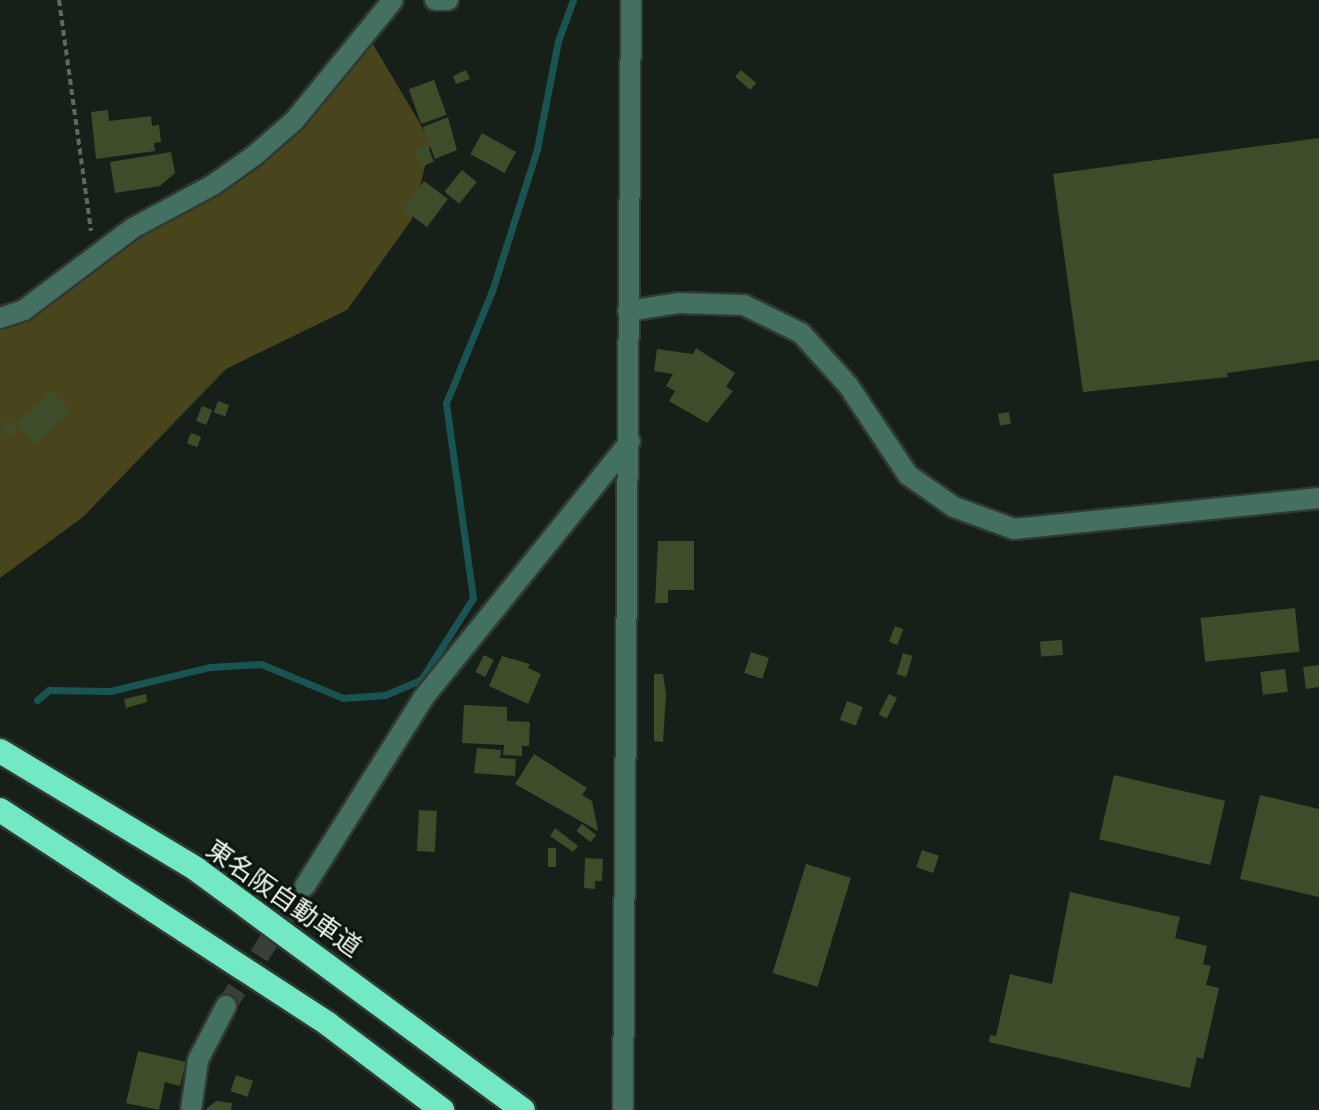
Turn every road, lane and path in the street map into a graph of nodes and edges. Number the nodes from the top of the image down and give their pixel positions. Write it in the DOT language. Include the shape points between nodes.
graph roads {
  1 [pos="59,0"];
  2 [pos="393,0"];
  3 [pos="435,0"];
  4 [pos="448,0"];
  5 [pos="631,0"];
  6 [pos="94,257"];
  7 [pos="628,311"];
  8 [pos="0,318"];
  9 [pos="630,442"];
  10 [pos="1319,498"];
  11 [pos="0,751"];
  12 [pos="0,810"];
  13 [pos="305,886"];
  14 [pos="226,1006"];
  15 [pos="624,1102"];
  16 [pos="191,1110"];
  17 [pos="442,1110"];
  18 [pos="523,1110"];
  19 [pos="641,1110"];
  1 -- 6 [label="path"];
  2 -- 6 [label="street" via="294,121 255,155"];
  3 -- 4 [label="street"];
  5 -- 7 [label="street"];
  6 -- 8 [label="street" via="24,310"];
  7 -- 9 [label="street"];
  7 -- 10 [label="street" via="679,303 744,305 801,333 848,385 908,475 954,507 1014,529"];
  9 -- 13 [label="street" via="424,697"];
  9 -- 15 [label="street" via="622,877"];
  11 -- 18 [label="highway, 東名阪自動車道" via="196,869"];
  12 -- 17 [label="highway" via="328,1024"];
  14 -- 16 [label="street" via="198,1060"];
  15 -- 19 [label="street"];
}
